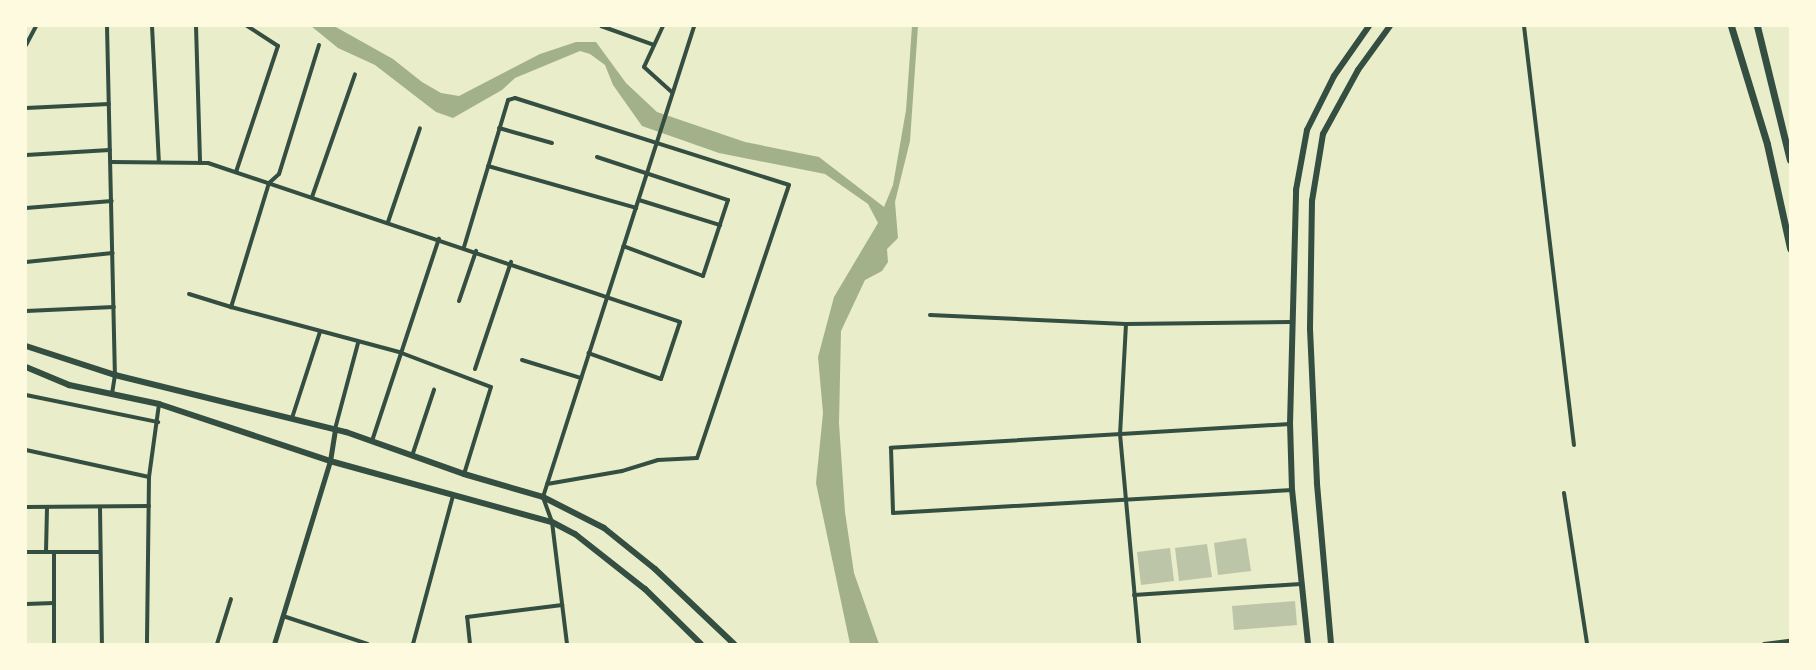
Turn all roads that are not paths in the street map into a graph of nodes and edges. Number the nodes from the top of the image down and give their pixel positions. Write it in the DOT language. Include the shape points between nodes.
graph roads {
  1 [pos="36,26"];
  2 [pos="107,26"];
  3 [pos="152,26"];
  4 [pos="196,26"];
  5 [pos="247,26"];
  6 [pos="601,26"];
  7 [pos="663,26"];
  8 [pos="693,26"];
  9 [pos="1369,26"];
  10 [pos="1390,26"];
  11 [pos="1524,26"];
  12 [pos="1731,26"];
  13 [pos="1757,26"];
  14 [pos="26,45"];
  15 [pos="319,45"];
  16 [pos="654,45"];
  17 [pos="355,74"];
  18 [pos="673,93"];
  19 [pos="109,104"];
  20 [pos="26,108"];
  21 [pos="420,128"];
  22 [pos="500,128"];
  23 [pos="658,142"];
  24 [pos="552,143"];
  25 [pos="110,150"];
  26 [pos="26,155"];
  27 [pos="597,157"];
  28 [pos="1791,160"];
  29 [pos="111,162"];
  30 [pos="159,162"];
  31 [pos="200,163"];
  32 [pos="488,166"];
  33 [pos="236,172"];
  34 [pos="648,173"];
  35 [pos="269,183"];
  36 [pos="312,197"];
  37 [pos="639,200"];
  38 [pos="112,201"];
  39 [pos="26,208"];
  40 [pos="636,208"];
  41 [pos="388,222"];
  42 [pos="720,225"];
  43 [pos="439,239"];
  44 [pos="623,246"];
  45 [pos="464,247"];
  46 [pos="1791,249"];
  47 [pos="476,251"];
  48 [pos="113,253"];
  49 [pos="26,262"];
  50 [pos="511,262"];
  51 [pos="189,294"];
  52 [pos="607,294"];
  53 [pos="459,301"];
  54 [pos="114,307"];
  55 [pos="231,307"];
  56 [pos="26,311"];
  57 [pos="930,315"];
  58 [pos="1290,322"];
  59 [pos="1125,324"];
  60 [pos="320,332"];
  61 [pos="358,343"];
  62 [pos="26,346"];
  63 [pos="399,352"];
  64 [pos="588,354"];
  65 [pos="522,360"];
  66 [pos="26,367"];
  67 [pos="476,369"];
  68 [pos="115,375"];
  69 [pos="581,378"];
  70 [pos="434,390"];
  71 [pos="112,394"];
  72 [pos="26,395"];
  73 [pos="159,404"];
  74 [pos="292,418"];
  75 [pos="158,422"];
  76 [pos="1290,424"];
  77 [pos="335,431"];
  78 [pos="1120,434"];
  79 [pos="372,441"];
  80 [pos="1574,446"];
  81 [pos="26,450"];
  82 [pos="411,457"];
  83 [pos="330,462"];
  84 [pos="464,474"];
  85 [pos="149,477"];
  86 [pos="547,484"];
  87 [pos="1292,490"];
  88 [pos="1564,493"];
  89 [pos="453,496"];
  90 [pos="543,496"];
  91 [pos="1123,500"];
  92 [pos="149,506"];
  93 [pos="26,507"];
  94 [pos="46,507"];
  95 [pos="100,507"];
  96 [pos="552,522"];
  97 [pos="26,552"];
  98 [pos="46,552"];
  99 [pos="54,552"];
  100 [pos="100,552"];
  101 [pos="1301,584"];
  102 [pos="1134,595"];
  103 [pos="231,599"];
  104 [pos="54,603"];
  105 [pos="26,604"];
  106 [pos="562,605"];
  107 [pos="283,616"];
  108 [pos="1791,641"];
  109 [pos="54,645"];
  110 [pos="102,645"];
  111 [pos="147,645"];
  112 [pos="217,645"];
  113 [pos="274,645"];
  114 [pos="368,645"];
  115 [pos="413,645"];
  116 [pos="470,645"];
  117 [pos="567,645"];
  118 [pos="701,645"];
  119 [pos="734,645"];
  120 [pos="1139,645"];
  121 [pos="1308,645"];
  122 [pos="1331,645"];
  123 [pos="1587,645"];
  124 [pos="1764,645"];
  1 -- 14 [label="street"];
  2 -- 19 [label="street"];
  3 -- 30 [label="street"];
  4 -- 31 [label="street"];
  5 -- 33 [label="street" via="278,46"];
  6 -- 16 [label="street"];
  7 -- 16 [label="street"];
  8 -- 18 [label="street"];
  9 -- 58 [label="main road" via="1334,76 1307,130 1296,190"];
  10 -- 122 [label="main road" via="1358,70 1323,134 1312,201 1310,328 1317,483"];
  11 -- 80 [label="street"];
  12 -- 46 [label="highway" via="1767,144"];
  13 -- 28 [label="highway"];
  15 -- 35 [label="street" via="279,174"];
  16 -- 18 [label="street" via="644,67"];
  17 -- 36 [label="street"];
  18 -- 23 [label="street"];
  19 -- 20 [label="street"];
  19 -- 25 [label="street"];
  21 -- 41 [label="street"];
  22 -- 23 [label="street" via="508,100 515,98"];
  22 -- 24 [label="street"];
  22 -- 32 [label="street"];
  23 -- 34 [label="street"];
  23 -- 86 [label="street" via="789,185 698,458 658,460 622,471"];
  25 -- 26 [label="street"];
  25 -- 29 [label="street"];
  27 -- 34 [label="street"];
  29 -- 30 [label="street"];
  29 -- 38 [label="street"];
  30 -- 31 [label="street"];
  31 -- 33 [label="street"];
  32 -- 40 [label="street"];
  32 -- 45 [label="street"];
  33 -- 35 [label="street"];
  34 -- 37 [label="street"];
  34 -- 42 [label="street" via="728,200"];
  35 -- 36 [label="street"];
  35 -- 55 [label="street"];
  36 -- 41 [label="street"];
  37 -- 40 [label="street"];
  37 -- 42 [label="street"];
  38 -- 39 [label="street"];
  38 -- 48 [label="street"];
  40 -- 44 [label="street"];
  41 -- 43 [label="street"];
  42 -- 44 [label="street" via="703,276"];
  43 -- 45 [label="street"];
  43 -- 63 [label="street"];
  44 -- 52 [label="street"];
  45 -- 47 [label="street"];
  47 -- 50 [label="street"];
  47 -- 53 [label="street"];
  48 -- 49 [label="street"];
  48 -- 54 [label="street"];
  50 -- 52 [label="street"];
  50 -- 67 [label="street"];
  51 -- 55 [label="street"];
  52 -- 64 [label="street"];
  52 -- 64 [label="street" via="680,322 661,379"];
  54 -- 56 [label="street"];
  54 -- 68 [label="street"];
  55 -- 60 [label="street"];
  57 -- 59 [label="street"];
  58 -- 59 [label="street"];
  58 -- 76 [label="main road"];
  59 -- 78 [label="street"];
  60 -- 61 [label="street"];
  60 -- 74 [label="street"];
  61 -- 63 [label="street"];
  61 -- 77 [label="street"];
  62 -- 68 [label="main road"];
  63 -- 79 [label="street"];
  63 -- 84 [label="street" via="491,387"];
  64 -- 69 [label="street"];
  65 -- 69 [label="street"];
  66 -- 71 [label="main road" via="69,385"];
  68 -- 71 [label="street"];
  68 -- 74 [label="main road"];
  69 -- 86 [label="street"];
  70 -- 82 [label="street"];
  71 -- 73 [label="main road"];
  72 -- 75 [label="street"];
  73 -- 75 [label="street"];
  73 -- 83 [label="main road"];
  74 -- 77 [label="main road"];
  75 -- 85 [label="street"];
  76 -- 78 [label="street"];
  76 -- 87 [label="main road"];
  77 -- 79 [label="main road"];
  77 -- 83 [label="street"];
  78 -- 91 [label="street"];
  78 -- 91 [label="street" via="891,448 893,513"];
  79 -- 82 [label="main road"];
  81 -- 85 [label="street"];
  82 -- 84 [label="main road"];
  83 -- 89 [label="main road"];
  83 -- 107 [label="street"];
  84 -- 90 [label="main road"];
  85 -- 92 [label="street"];
  86 -- 90 [label="street"];
  87 -- 91 [label="street"];
  87 -- 101 [label="main road"];
  88 -- 123 [label="street"];
  89 -- 96 [label="main road"];
  89 -- 115 [label="street"];
  90 -- 96 [label="street"];
  90 -- 119 [label="main road" via="604,528 655,569"];
  91 -- 102 [label="street"];
  92 -- 95 [label="street"];
  92 -- 111 [label="street"];
  93 -- 94 [label="street"];
  94 -- 95 [label="street"];
  94 -- 98 [label="street"];
  95 -- 100 [label="street"];
  96 -- 106 [label="street"];
  96 -- 118 [label="main road" via="575,534 645,589"];
  97 -- 98 [label="street"];
  98 -- 99 [label="street"];
  99 -- 100 [label="street"];
  99 -- 104 [label="street"];
  100 -- 110 [label="street"];
  101 -- 102 [label="street"];
  101 -- 121 [label="main road"];
  102 -- 120 [label="street"];
  103 -- 112 [label="street"];
  104 -- 105 [label="street"];
  104 -- 109 [label="street"];
  106 -- 116 [label="street" via="467,617"];
  106 -- 117 [label="street"];
  107 -- 113 [label="street"];
  107 -- 114 [label="street"];
  108 -- 124 [label="street"];
}
